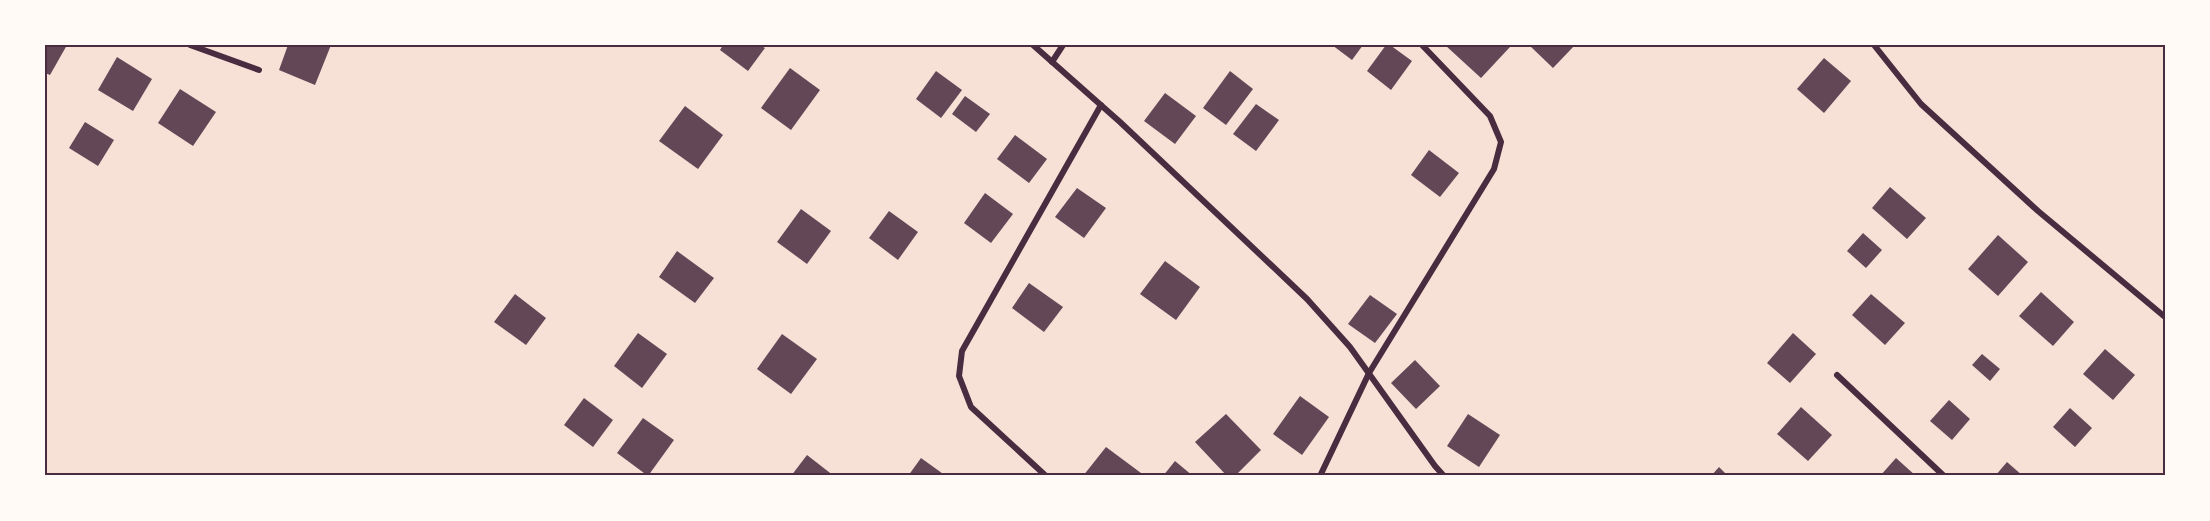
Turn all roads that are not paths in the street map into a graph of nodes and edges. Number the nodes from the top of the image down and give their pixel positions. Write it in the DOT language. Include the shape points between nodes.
graph roads {
  1 [pos="190,45"];
  2 [pos="1033,45"];
  3 [pos="1063,45"];
  4 [pos="1422,45"];
  5 [pos="1874,45"];
  6 [pos="1052,62"];
  7 [pos="260,70"];
  8 [pos="1101,105"];
  9 [pos="2165,317"];
  10 [pos="1369,373"];
  11 [pos="1837,375"];
  12 [pos="1046,476"];
  13 [pos="1320,476"];
  14 [pos="1444,476"];
  15 [pos="1944,476"];
  1 -- 7 [label="street"];
  2 -- 6 [label="street"];
  3 -- 6 [label="street"];
  4 -- 10 [label="street" via="1490,116 1501,142 1494,169"];
  5 -- 9 [label="street" via="1921,104 2038,211"];
  6 -- 8 [label="street"];
  8 -- 10 [label="street" via="1307,298"];
  8 -- 12 [label="street" via="962,351 959,376 971,407"];
  10 -- 13 [label="street"];
  10 -- 14 [label="street"];
  11 -- 15 [label="street"];
}
